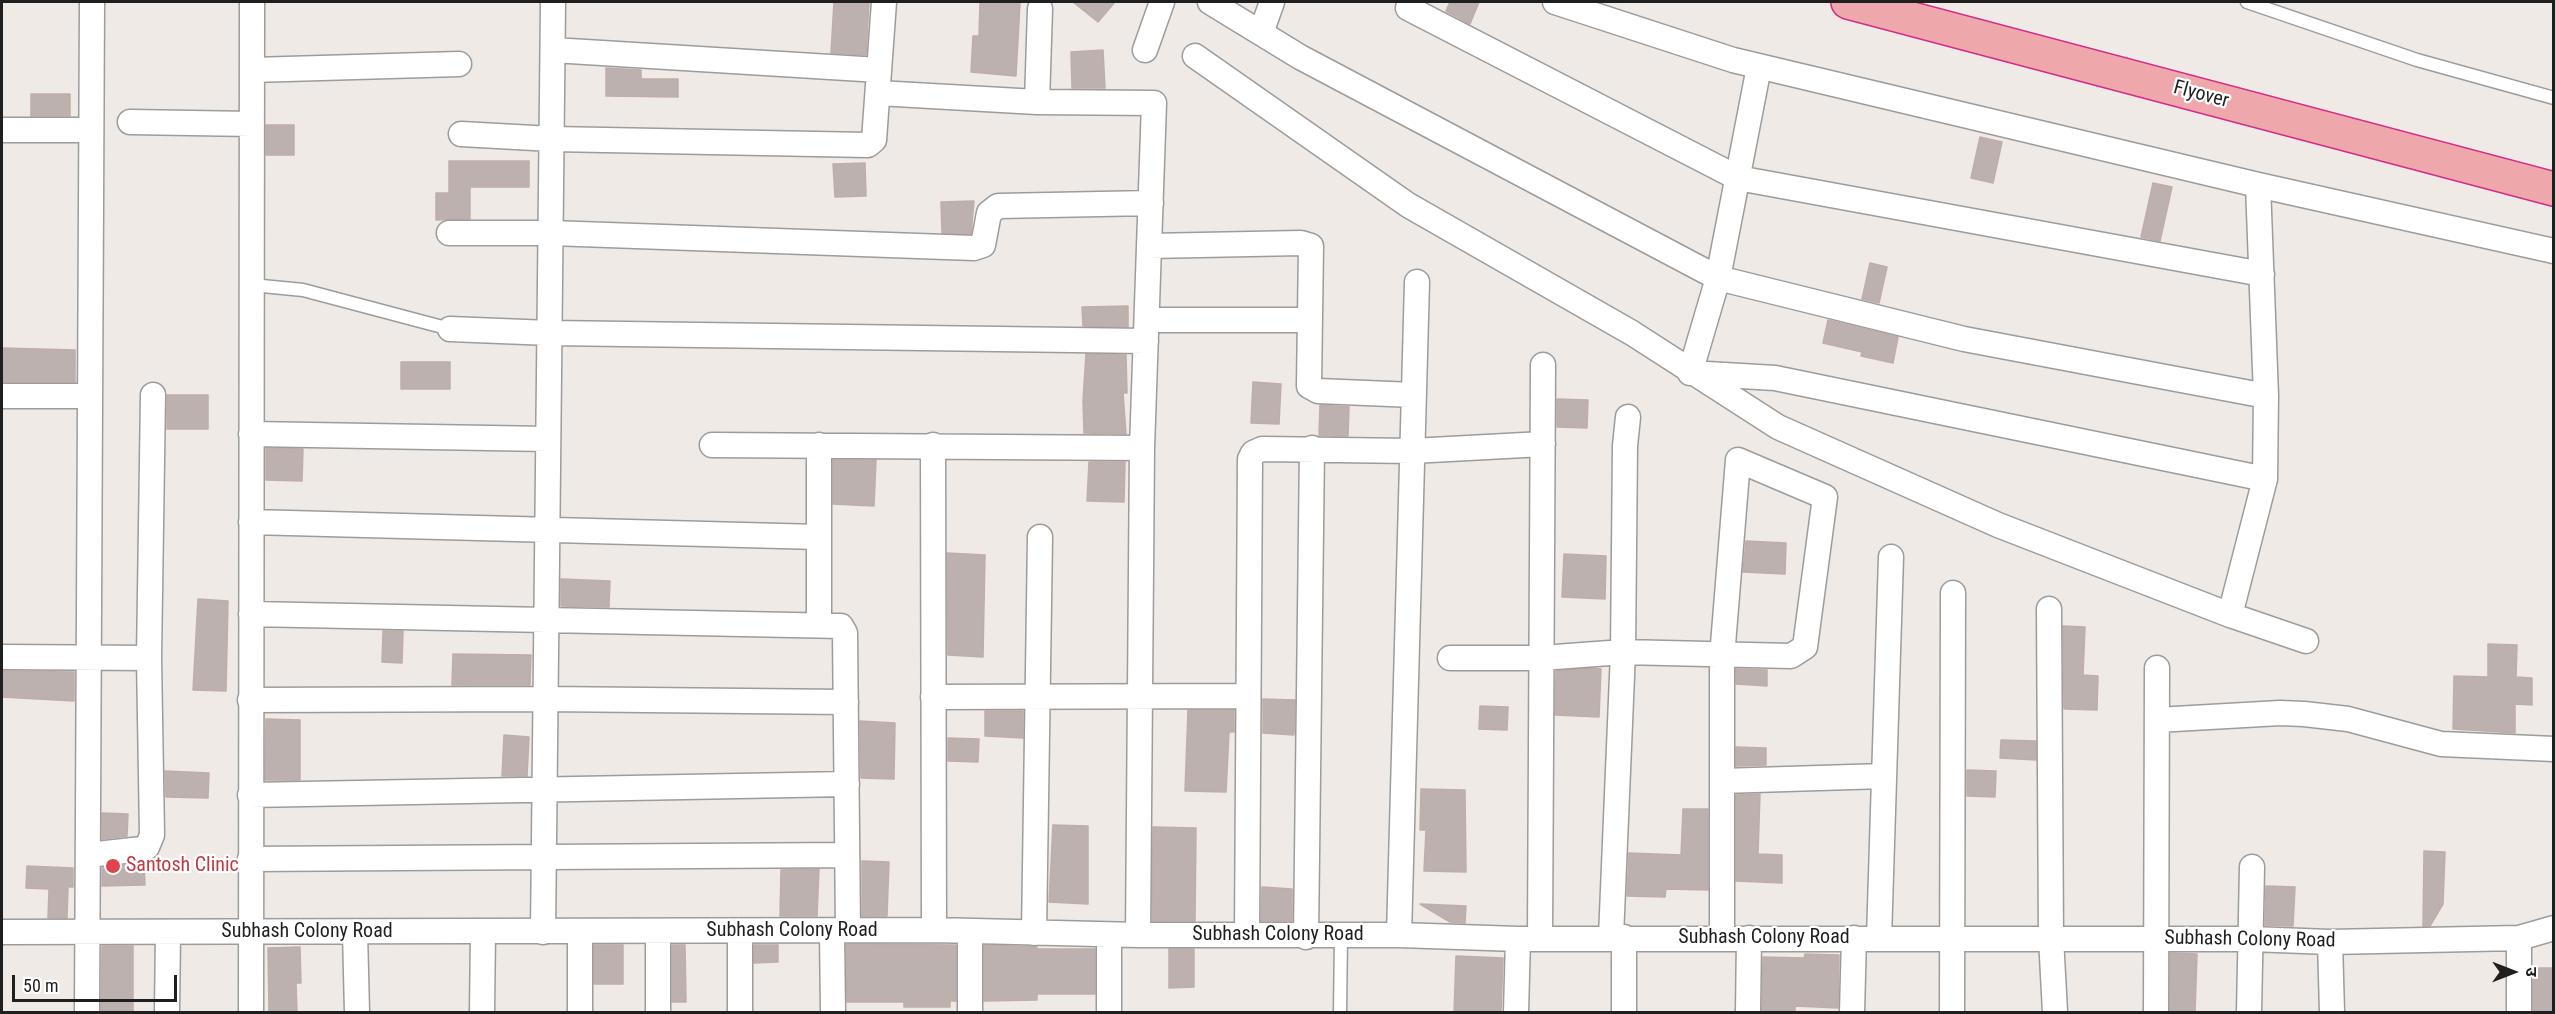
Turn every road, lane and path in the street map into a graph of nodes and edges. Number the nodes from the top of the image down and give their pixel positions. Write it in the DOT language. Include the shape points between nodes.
graph roads {
  1 [pos="92,2"];
  2 [pos="252,2"];
  3 [pos="554,2"];
  4 [pos="884,2"];
  5 [pos="1162,2"];
  6 [pos="1210,2"];
  7 [pos="1272,2"];
  8 [pos="1555,2"];
  9 [pos="1848,2"];
  10 [pos="1923,2"];
  11 [pos="2247,2"];
  12 [pos="1408,8"];
  13 [pos="1040,9"];
  14 [pos="1261,33"];
  15 [pos="553,51"];
  16 [pos="1145,51"];
  17 [pos="1195,56"];
  18 [pos="459,64"];
  19 [pos="1759,67"];
  20 [pos="252,70"];
  21 [pos="879,82"];
  22 [pos="2553,98"];
  23 [pos="1037,102"];
  24 [pos="130,122"];
  25 [pos="252,124"];
  26 [pos="2,130"];
  27 [pos="92,130"];
  28 [pos="461,134"];
  29 [pos="552,139"];
  30 [pos="2553,167"];
  31 [pos="1738,178"];
  32 [pos="2258,185"];
  33 [pos="2553,189"];
  34 [pos="1151,203"];
  35 [pos="551,233"];
  36 [pos="449,234"];
  37 [pos="1149,246"];
  38 [pos="2553,251"];
  39 [pos="2262,274"];
  40 [pos="1718,278"];
  41 [pos="1417,282"];
  42 [pos="252,285"];
  43 [pos="1310,320"];
  44 [pos="450,328"];
  45 [pos="1146,330"];
  46 [pos="550,333"];
  47 [pos="1544,365"];
  48 [pos="1689,373"];
  49 [pos="153,395"];
  50 [pos="1413,395"];
  51 [pos="2,396"];
  52 [pos="90,396"];
  53 [pos="2266,396"];
  54 [pos="1628,417"];
  55 [pos="251,434"];
  56 [pos="548,439"];
  57 [pos="712,444"];
  58 [pos="1543,444"];
  59 [pos="819,445"];
  60 [pos="933,446"];
  61 [pos="1142,448"];
  62 [pos="1312,448"];
  63 [pos="1412,451"];
  64 [pos="2265,479"];
  65 [pos="250,522"];
  66 [pos="547,530"];
  67 [pos="819,537"];
  68 [pos="1040,537"];
  69 [pos="1891,557"];
  70 [pos="1953,593"];
  71 [pos="2049,609"];
  72 [pos="250,614"];
  73 [pos="2230,615"];
  74 [pos="546,618"];
  75 [pos="819,624"];
  76 [pos="2306,641"];
  77 [pos="1623,652"];
  78 [pos="2,657"];
  79 [pos="1722,657"];
  80 [pos="89,658"];
  81 [pos="149,658"];
  82 [pos="1450,658"];
  83 [pos="1542,658"];
  84 [pos="2157,668"];
  85 [pos="1248,696"];
  86 [pos="933,697"];
  87 [pos="1038,698"];
  88 [pos="1140,698"];
  89 [pos="545,699"];
  90 [pos="250,700"];
  91 [pos="846,702"];
  92 [pos="2157,720"];
  93 [pos="2553,749"];
  94 [pos="1884,776"];
  95 [pos="1722,781"];
  96 [pos="847,784"];
  97 [pos="544,790"];
  98 [pos="250,795"];
  99 [pos="88,855"];
  100 [pos="847,855"];
  101 [pos="544,857"];
  102 [pos="250,859"];
  103 [pos="2252,867"];
  104 [pos="2553,928"];
  105 [pos="934,930"];
  106 [pos="840,931"];
  107 [pos="970,931"];
  108 [pos="2,932"];
  109 [pos="249,932"];
  110 [pos="355,932"];
  111 [pos="483,932"];
  112 [pos="543,932"];
  113 [pos="580,932"];
  114 [pos="658,932"];
  115 [pos="740,932"];
  116 [pos="168,933"];
  117 [pos="1034,933"];
  118 [pos="87,934"];
  119 [pos="1110,934"];
  120 [pos="1247,934"];
  121 [pos="1137,935"];
  122 [pos="1399,935"];
  123 [pos="1341,936"];
  124 [pos="1306,937"];
  125 [pos="1618,937"];
  126 [pos="1529,938"];
  127 [pos="1722,938"];
  128 [pos="1749,938"];
  129 [pos="1854,938"];
  130 [pos="1879,938"];
  131 [pos="1951,938"];
  132 [pos="2051,938"];
  133 [pos="2519,938"];
  134 [pos="2157,939"];
  135 [pos="2251,939"];
  136 [pos="2330,942"];
  137 [pos="87,1012"];
  138 [pos="167,1012"];
  139 [pos="251,1012"];
  140 [pos="357,1012"];
  141 [pos="482,1012"];
  142 [pos="580,1012"];
  143 [pos="658,1012"];
  144 [pos="740,1012"];
  145 [pos="832,1012"];
  146 [pos="970,1012"];
  147 [pos="1109,1012"];
  148 [pos="1340,1012"];
  149 [pos="1516,1012"];
  150 [pos="1624,1012"];
  151 [pos="1748,1012"];
  152 [pos="1852,1012"];
  153 [pos="1952,1012"];
  154 [pos="2055,1012"];
  155 [pos="2157,1012"];
  156 [pos="2249,1012"];
  157 [pos="2332,1012"];
  158 [pos="2519,1012"];
  1 -- 27 [label="street"];
  2 -- 20 [label="street"];
  3 -- 15 [label="street"];
  4 -- 21 [label="street"];
  5 -- 16 [label="street"];
  6 -- 14 [label="street"];
  7 -- 14 [label="street"];
  8 -- 19 [label="street"];
  9 -- 33 [label="highway, Flyover"];
  10 -- 30 [label="highway, Flyover" via="2089,49"];
  11 -- 22 [label="lane" via="2417,60"];
  12 -- 31 [label="street"];
  13 -- 23 [label="street"];
  14 -- 40 [label="street" via="1471,149"];
  15 -- 21 [label="street"];
  15 -- 29 [label="street"];
  17 -- 48 [label="street" via="1408,206 1632,333"];
  18 -- 20 [label="street"];
  19 -- 31 [label="street"];
  19 -- 32 [label="street"];
  20 -- 25 [label="street"];
  21 -- 23 [label="street"];
  21 -- 29 [label="street" via="874,140 868,145"];
  23 -- 34 [label="street" via="1154,103"];
  24 -- 25 [label="street"];
  25 -- 42 [label="street"];
  26 -- 27 [label="street"];
  27 -- 52 [label="street"];
  28 -- 29 [label="street"];
  29 -- 35 [label="street"];
  31 -- 39 [label="street"];
  31 -- 40 [label="street"];
  32 -- 38 [label="street"];
  32 -- 39 [label="street"];
  34 -- 35 [label="street" via="998,206 989,213 983,245 974,248"];
  34 -- 37 [label="street"];
  35 -- 36 [label="street"];
  35 -- 46 [label="street"];
  37 -- 43 [label="street" via="1305,243 1313,252"];
  37 -- 45 [label="street"];
  39 -- 53 [label="street"];
  40 -- 48 [label="street"];
  40 -- 53 [label="street" via="1964,339"];
  41 -- 50 [label="street"];
  42 -- 44 [label="lane" via="303,290"];
  42 -- 55 [label="street"];
  43 -- 45 [label="street"];
  43 -- 50 [label="street" via="1307,380 1312,389"];
  44 -- 46 [label="street"];
  45 -- 46 [label="street"];
  45 -- 61 [label="street"];
  46 -- 56 [label="street"];
  47 -- 58 [label="street"];
  48 -- 64 [label="street" via="1775,378"];
  48 -- 73 [label="street" via="1778,427 1853,461 1998,525"];
  49 -- 81 [label="street"];
  50 -- 63 [label="street"];
  51 -- 52 [label="street"];
  52 -- 80 [label="street"];
  53 -- 64 [label="street"];
  54 -- 77 [label="street"];
  55 -- 56 [label="street"];
  55 -- 65 [label="street"];
  56 -- 66 [label="street"];
  57 -- 59 [label="street"];
  58 -- 63 [label="street"];
  58 -- 83 [label="street"];
  59 -- 60 [label="street"];
  59 -- 67 [label="street"];
  60 -- 61 [label="street"];
  60 -- 86 [label="street"];
  61 -- 88 [label="street"];
  62 -- 63 [label="street"];
  62 -- 85 [label="street" via="1262,449 1252,453 1250,459"];
  62 -- 124 [label="street"];
  63 -- 122 [label="street"];
  64 -- 73 [label="street"];
  65 -- 66 [label="street"];
  65 -- 72 [label="street"];
  66 -- 67 [label="street"];
  66 -- 74 [label="street"];
  67 -- 75 [label="street"];
  68 -- 87 [label="street"];
  69 -- 94 [label="street"];
  70 -- 131 [label="street"];
  71 -- 132 [label="street"];
  72 -- 74 [label="street"];
  72 -- 90 [label="street"];
  73 -- 76 [label="street"];
  74 -- 75 [label="street"];
  74 -- 89 [label="street"];
  75 -- 91 [label="street" via="844,628"];
  77 -- 79 [label="street"];
  77 -- 83 [label="street"];
  77 -- 125 [label="street"];
  78 -- 80 [label="street"];
  79 -- 79 [label="street" via="1732,536 1738,460 1825,497 1804,646 1791,656"];
  79 -- 95 [label="street"];
  80 -- 81 [label="street"];
  80 -- 99 [label="street"];
  81 -- 99 [label="street" via="150,843 142,849"];
  82 -- 83 [label="street"];
  83 -- 126 [label="street"];
  84 -- 92 [label="street"];
  85 -- 88 [label="street"];
  85 -- 120 [label="street"];
  86 -- 87 [label="street"];
  86 -- 105 [label="street"];
  87 -- 88 [label="street"];
  87 -- 117 [label="street"];
  88 -- 121 [label="street"];
  89 -- 90 [label="street"];
  89 -- 91 [label="street"];
  89 -- 97 [label="street"];
  90 -- 98 [label="street"];
  91 -- 96 [label="street"];
  92 -- 93 [label="street" via="2304,714 2348,719 2441,744"];
  92 -- 134 [label="street"];
  94 -- 95 [label="street"];
  94 -- 130 [label="street"];
  95 -- 127 [label="street"];
  96 -- 97 [label="street"];
  96 -- 100 [label="street"];
  97 -- 98 [label="street"];
  97 -- 101 [label="street"];
  98 -- 102 [label="street"];
  99 -- 118 [label="street"];
  100 -- 101 [label="street"];
  100 -- 106 [label="street"];
  101 -- 102 [label="street"];
  101 -- 112 [label="street"];
  102 -- 109 [label="street"];
  103 -- 135 [label="street"];
  104 -- 133 [label="street, Subhash Colony Road"];
  105 -- 106 [label="street, Subhash Colony Road"];
  105 -- 107 [label="street, Subhash Colony Road"];
  106 -- 115 [label="street, Subhash Colony Road"];
  106 -- 145 [label="street"];
  107 -- 117 [label="street, Subhash Colony Road"];
  107 -- 146 [label="street"];
  108 -- 118 [label="street, Subhash Colony Road"];
  109 -- 110 [label="street, Subhash Colony Road"];
  109 -- 116 [label="street, Subhash Colony Road"];
  109 -- 139 [label="street"];
  110 -- 111 [label="street, Subhash Colony Road"];
  110 -- 140 [label="street"];
  111 -- 112 [label="street, Subhash Colony Road"];
  111 -- 141 [label="street"];
  112 -- 113 [label="street, Subhash Colony Road"];
  113 -- 114 [label="street, Subhash Colony Road"];
  113 -- 142 [label="street"];
  114 -- 115 [label="street, Subhash Colony Road"];
  114 -- 143 [label="street"];
  115 -- 144 [label="street"];
  116 -- 118 [label="street, Subhash Colony Road"];
  116 -- 138 [label="street"];
  117 -- 119 [label="street, Subhash Colony Road"];
  118 -- 137 [label="street"];
  119 -- 121 [label="street, Subhash Colony Road"];
  119 -- 147 [label="street"];
  120 -- 121 [label="street, Subhash Colony Road"];
  120 -- 124 [label="street, Subhash Colony Road"];
  122 -- 123 [label="street, Subhash Colony Road"];
  122 -- 126 [label="street, Subhash Colony Road"];
  123 -- 124 [label="street, Subhash Colony Road"];
  123 -- 148 [label="lane"];
  125 -- 126 [label="street, Subhash Colony Road"];
  125 -- 127 [label="street, Subhash Colony Road"];
  125 -- 150 [label="street"];
  126 -- 149 [label="street"];
  127 -- 128 [label="street, Subhash Colony Road"];
  128 -- 129 [label="street, Subhash Colony Road"];
  128 -- 151 [label="street"];
  129 -- 130 [label="street, Subhash Colony Road"];
  129 -- 152 [label="street"];
  130 -- 131 [label="street, Subhash Colony Road"];
  131 -- 132 [label="street, Subhash Colony Road"];
  131 -- 153 [label="street"];
  132 -- 134 [label="street, Subhash Colony Road"];
  132 -- 154 [label="street"];
  133 -- 136 [label="street, Subhash Colony Road"];
  133 -- 158 [label="street"];
  134 -- 135 [label="street, Subhash Colony Road"];
  134 -- 155 [label="street"];
  135 -- 136 [label="street, Subhash Colony Road"];
  135 -- 156 [label="street"];
  136 -- 157 [label="street"];
}
